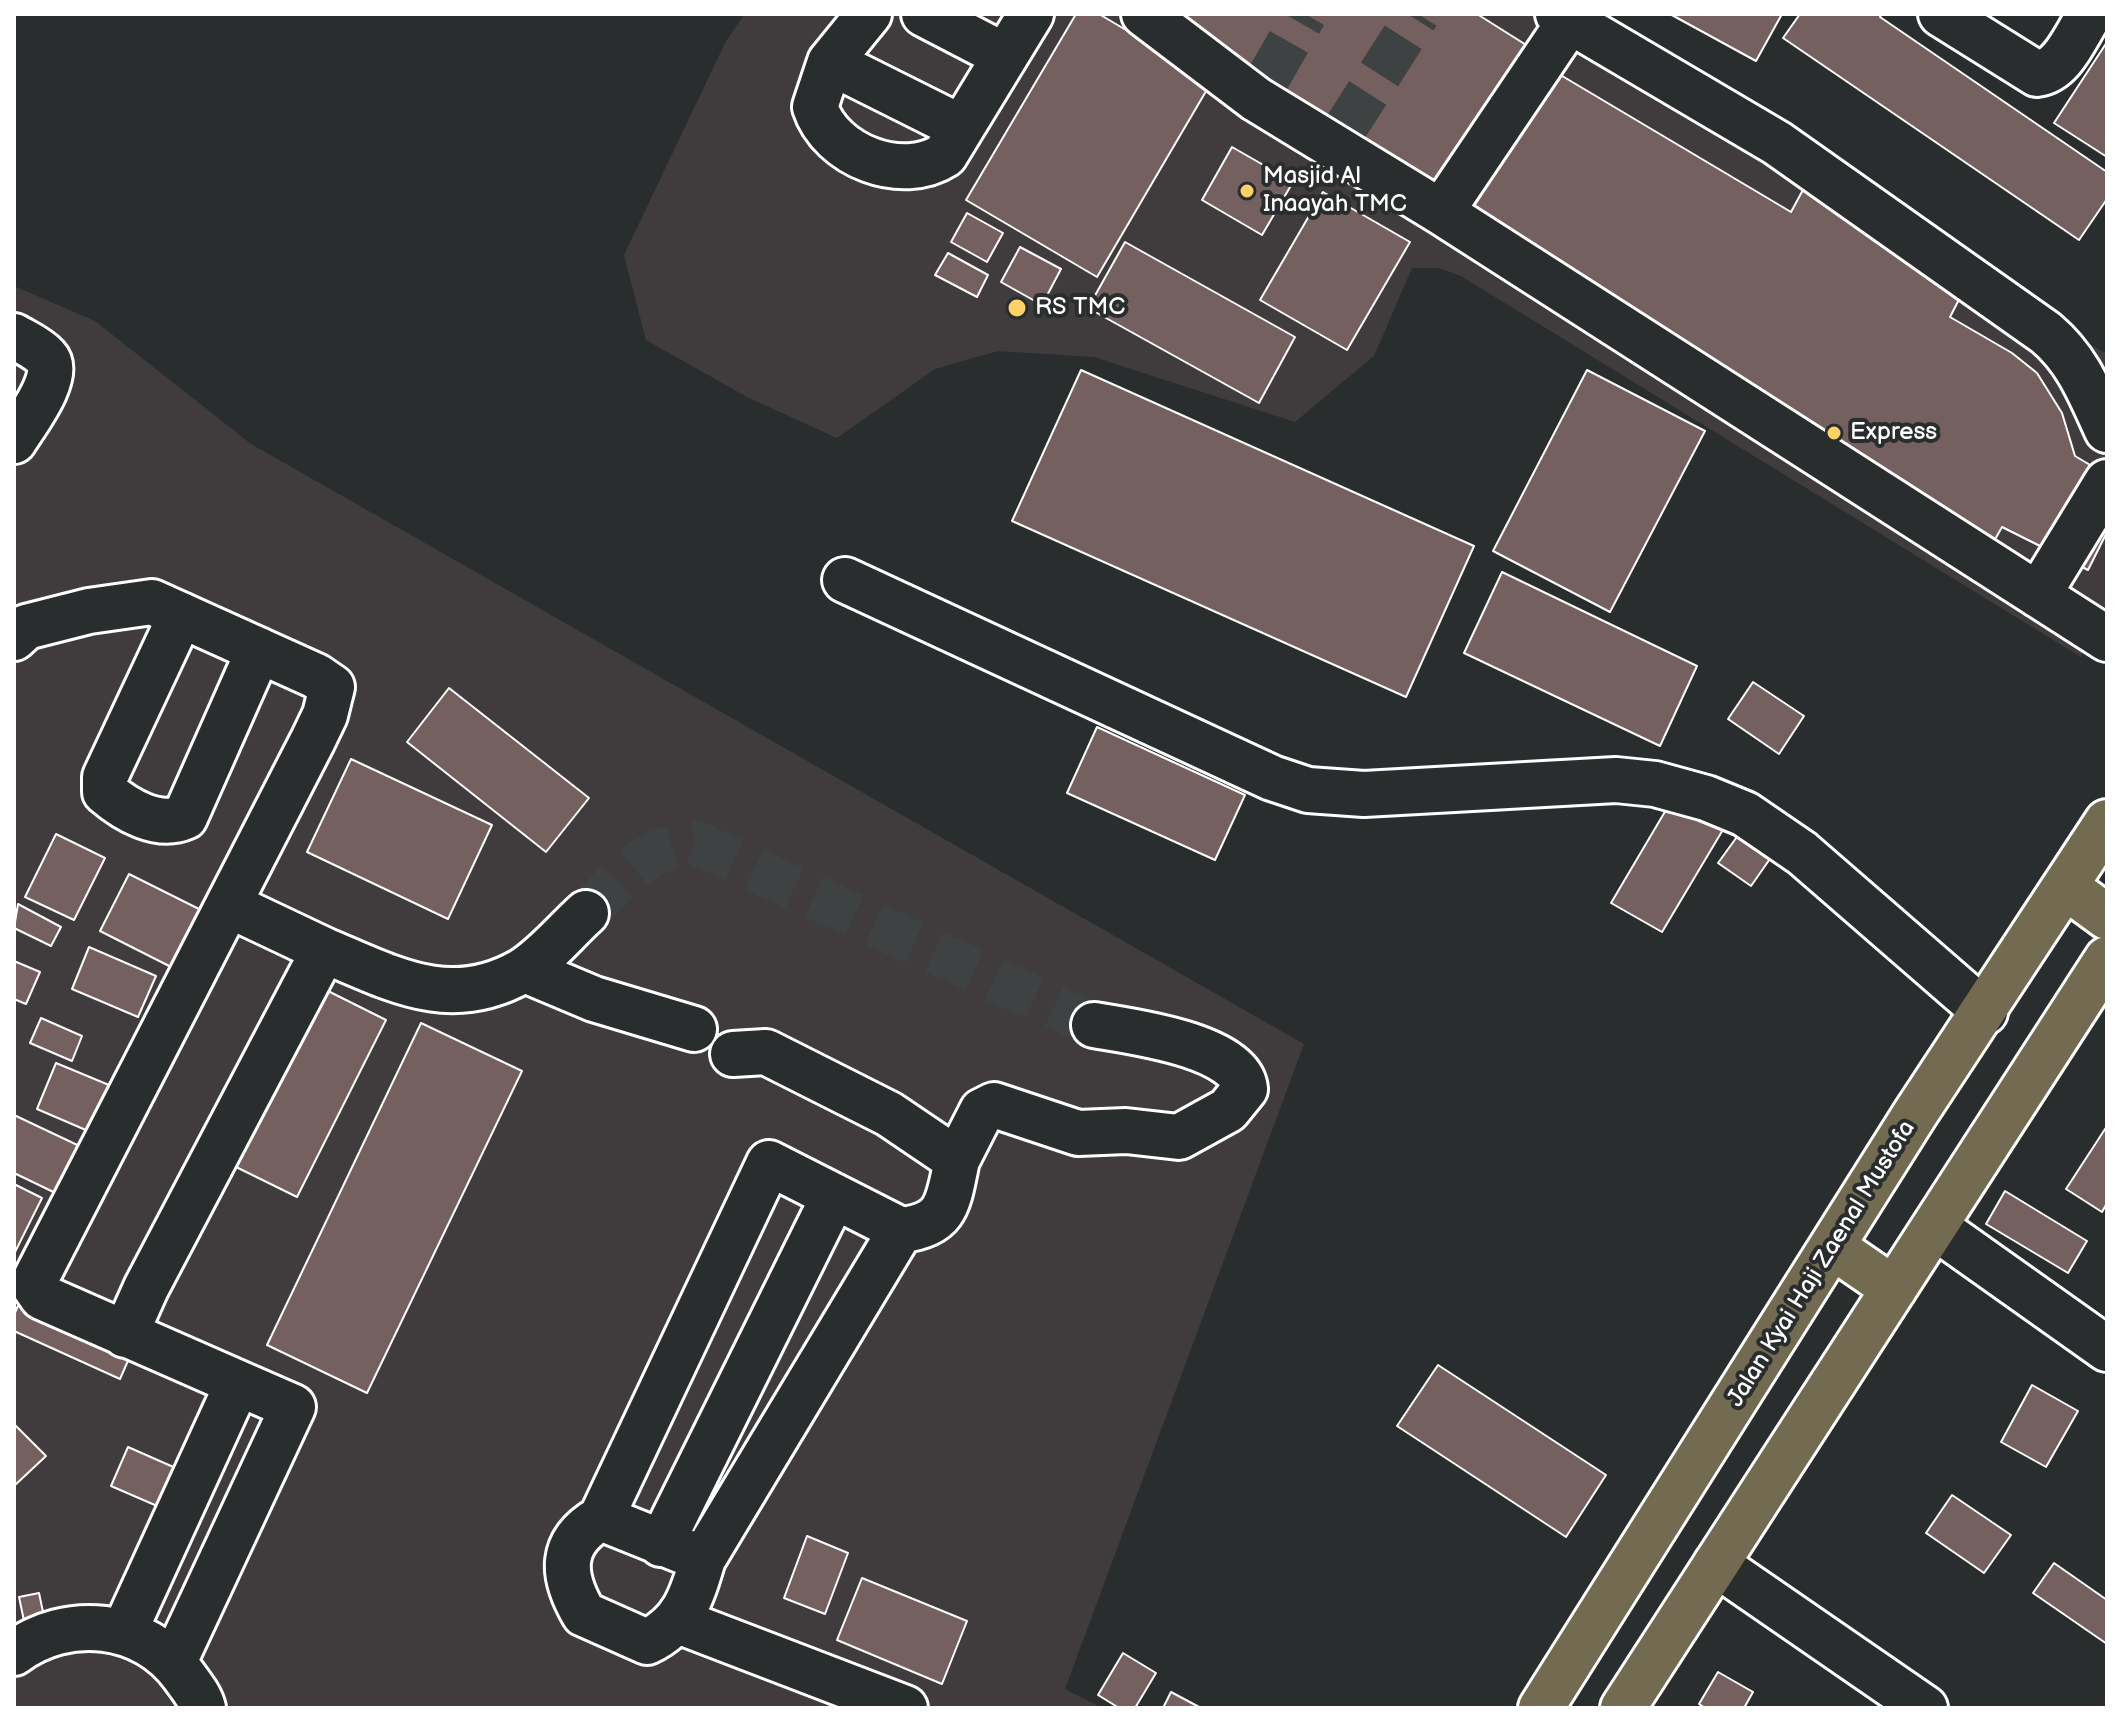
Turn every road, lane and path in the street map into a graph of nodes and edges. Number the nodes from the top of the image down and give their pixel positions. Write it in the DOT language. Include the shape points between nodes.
graph roads {
  1 [pos="869,14"];
  2 [pos="924,14"];
  3 [pos="1031,14"];
  4 [pos="1941,14"];
  5 [pos="2090,14"];
  6 [pos="1563,18"];
  7 [pos="1159,19"];
  8 [pos="1005,56"];
  9 [pos="830,62"];
  10 [pos="960,127"];
  11 [pos="1441,212"];
  12 [pos="14,336"];
  13 [pos="2107,430"];
  14 [pos="14,441"];
  15 [pos="2107,482"];
  16 [pos="845,580"];
  17 [pos="2038,595"];
  18 [pos="181,615"];
  19 [pos="14,638"];
  20 [pos="2107,639"];
  21 [pos="259,650"];
  22 [pos="2107,822"];
  23 [pos="2066,887"];
  24 [pos="229,905"];
  25 [pos="586,913"];
  26 [pos="2107,917"];
  27 [pos="324,950"];
  28 [pos="2107,959"];
  29 [pos="525,970"];
  30 [pos="1985,1012"];
  31 [pos="1094,1025"];
  32 [pos="694,1029"];
  33 [pos="733,1054"];
  34 [pos="957,1160"];
  35 [pos="834,1196"];
  36 [pos="1935,1227"];
  37 [pos="901,1230"];
  38 [pos="1833,1247"];
  39 [pos="24,1287"];
  40 [pos="1894,1289"];
  41 [pos="125,1335"];
  42 [pos="2107,1349"];
  43 [pos="238,1383"];
  44 [pos="601,1518"];
  45 [pos="661,1544"];
  46 [pos="703,1559"];
  47 [pos="1716,1564"];
  48 [pos="678,1621"];
  49 [pos="124,1632"];
  50 [pos="14,1653"];
  51 [pos="174,1662"];
  52 [pos="203,1708"];
  53 [pos="905,1708"];
  54 [pos="1541,1708"];
  55 [pos="1623,1708"];
  56 [pos="1925,1708"];
  1 -- 9 [label="street"];
  2 -- 8 [label="street"];
  3 -- 8 [label="street"];
  4 -- 5 [label="street" via="2037,74 2049,73"];
  6 -- 11 [label="street"];
  6 -- 13 [label="street" via="1777,143 2035,325 2073,361"];
  7 -- 11 [label="street"];
  8 -- 10 [label="street"];
  9 -- 10 [label="street"];
  9 -- 10 [label="street" via="817,94 819,118 830,134 862,157 884,165 930,165 945,155"];
  11 -- 17 [label="street"];
  12 -- 14 [label="street" via="47,357 52,371"];
  15 -- 17 [label="street"];
  16 -- 30 [label="street" via="1308,790 1364,794 1616,780 1706,798 1745,814 1802,853"];
  17 -- 20 [label="street"];
  18 -- 19 [label="street" via="152,602 26,627"];
  18 -- 21 [label="street"];
  18 -- 21 [label="street" via="105,777 105,792 117,803 171,823 185,817"];
  21 -- 24 [label="street" via="327,681 331,697"];
  22 -- 23 [label="main road, Jalan Kyai Haji Zaenal Mustofa"];
  23 -- 26 [label="main road"];
  23 -- 30 [label="main road, Jalan Kyai Haji Zaenal Mustofa"];
  24 -- 27 [label="street"];
  24 -- 39 [label="street"];
  25 -- 29 [label="street"];
  27 -- 29 [label="street" via="428,991 463,992"];
  27 -- 41 [label="street"];
  28 -- 36 [label="main road"];
  29 -- 32 [label="street" via="594,999"];
  30 -- 38 [label="main road, Jalan Kyai Haji Zaenal Mustofa"];
  31 -- 34 [label="street" via="1179,1040 1234,1068 1245,1089 1228,1110 1179,1137 1078,1133 994,1105 982,1111"];
  33 -- 34 [label="street" via="766,1052 889,1114"];
  34 -- 37 [label="street" via="948,1205 923,1227"];
  35 -- 37 [label="street"];
  35 -- 44 [label="street" via="769,1163"];
  35 -- 45 [label="street"];
  36 -- 40 [label="main road"];
  36 -- 42 [label="street"];
  37 -- 46 [label="street"];
  38 -- 40 [label="main road"];
  38 -- 54 [label="main road, Jalan Kyai Haji Zaenal Mustofa"];
  39 -- 41 [label="street"];
  40 -- 47 [label="main road"];
  41 -- 43 [label="street"];
  43 -- 49 [label="street"];
  43 -- 51 [label="street" via="293,1407"];
  44 -- 45 [label="street"];
  44 -- 48 [label="street" via="573,1540 569,1555 570,1579 584,1614 647,1642"];
  45 -- 46 [label="street"];
  46 -- 48 [label="street"];
  47 -- 55 [label="main road"];
  47 -- 56 [label="street"];
  48 -- 53 [label="street"];
  49 -- 50 [label="street" via="73,1628 48,1634"];
  49 -- 51 [label="street"];
  51 -- 52 [label="street"];
}
